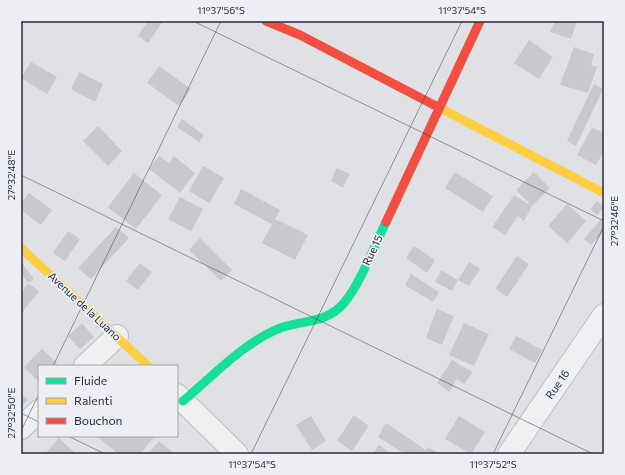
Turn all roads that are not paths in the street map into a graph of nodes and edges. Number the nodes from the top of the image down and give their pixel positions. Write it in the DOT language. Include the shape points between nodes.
graph roads {
  1 [pos="266,21"];
  2 [pos="480,21"];
  3 [pos="440,107"];
  4 [pos="604,194"];
  5 [pos="21,248"];
  6 [pos="604,315"];
  7 [pos="117,336"];
  8 [pos="86,365"];
  9 [pos="147,365"];
  10 [pos="180,398"];
  11 [pos="38,411"];
  12 [pos="21,428"];
  13 [pos="237,454"];
  14 [pos="509,454"];
  1 -- 3 [label="street" via="300,35"];
  2 -- 3 [label="street, Rue 15"];
  3 -- 4 [label="street"];
  3 -- 10 [label="street, Rue 15" via="362,272 344,303 328,317 284,327 259,337"];
  5 -- 7 [label="street, Avenue de la Luano"];
  6 -- 14 [label="street, Rue 16"];
  7 -- 8 [label="street"];
  7 -- 9 [label="street, Avenue de la Luano"];
  10 -- 13 [label="street"];
  11 -- 12 [label="street"];
}
